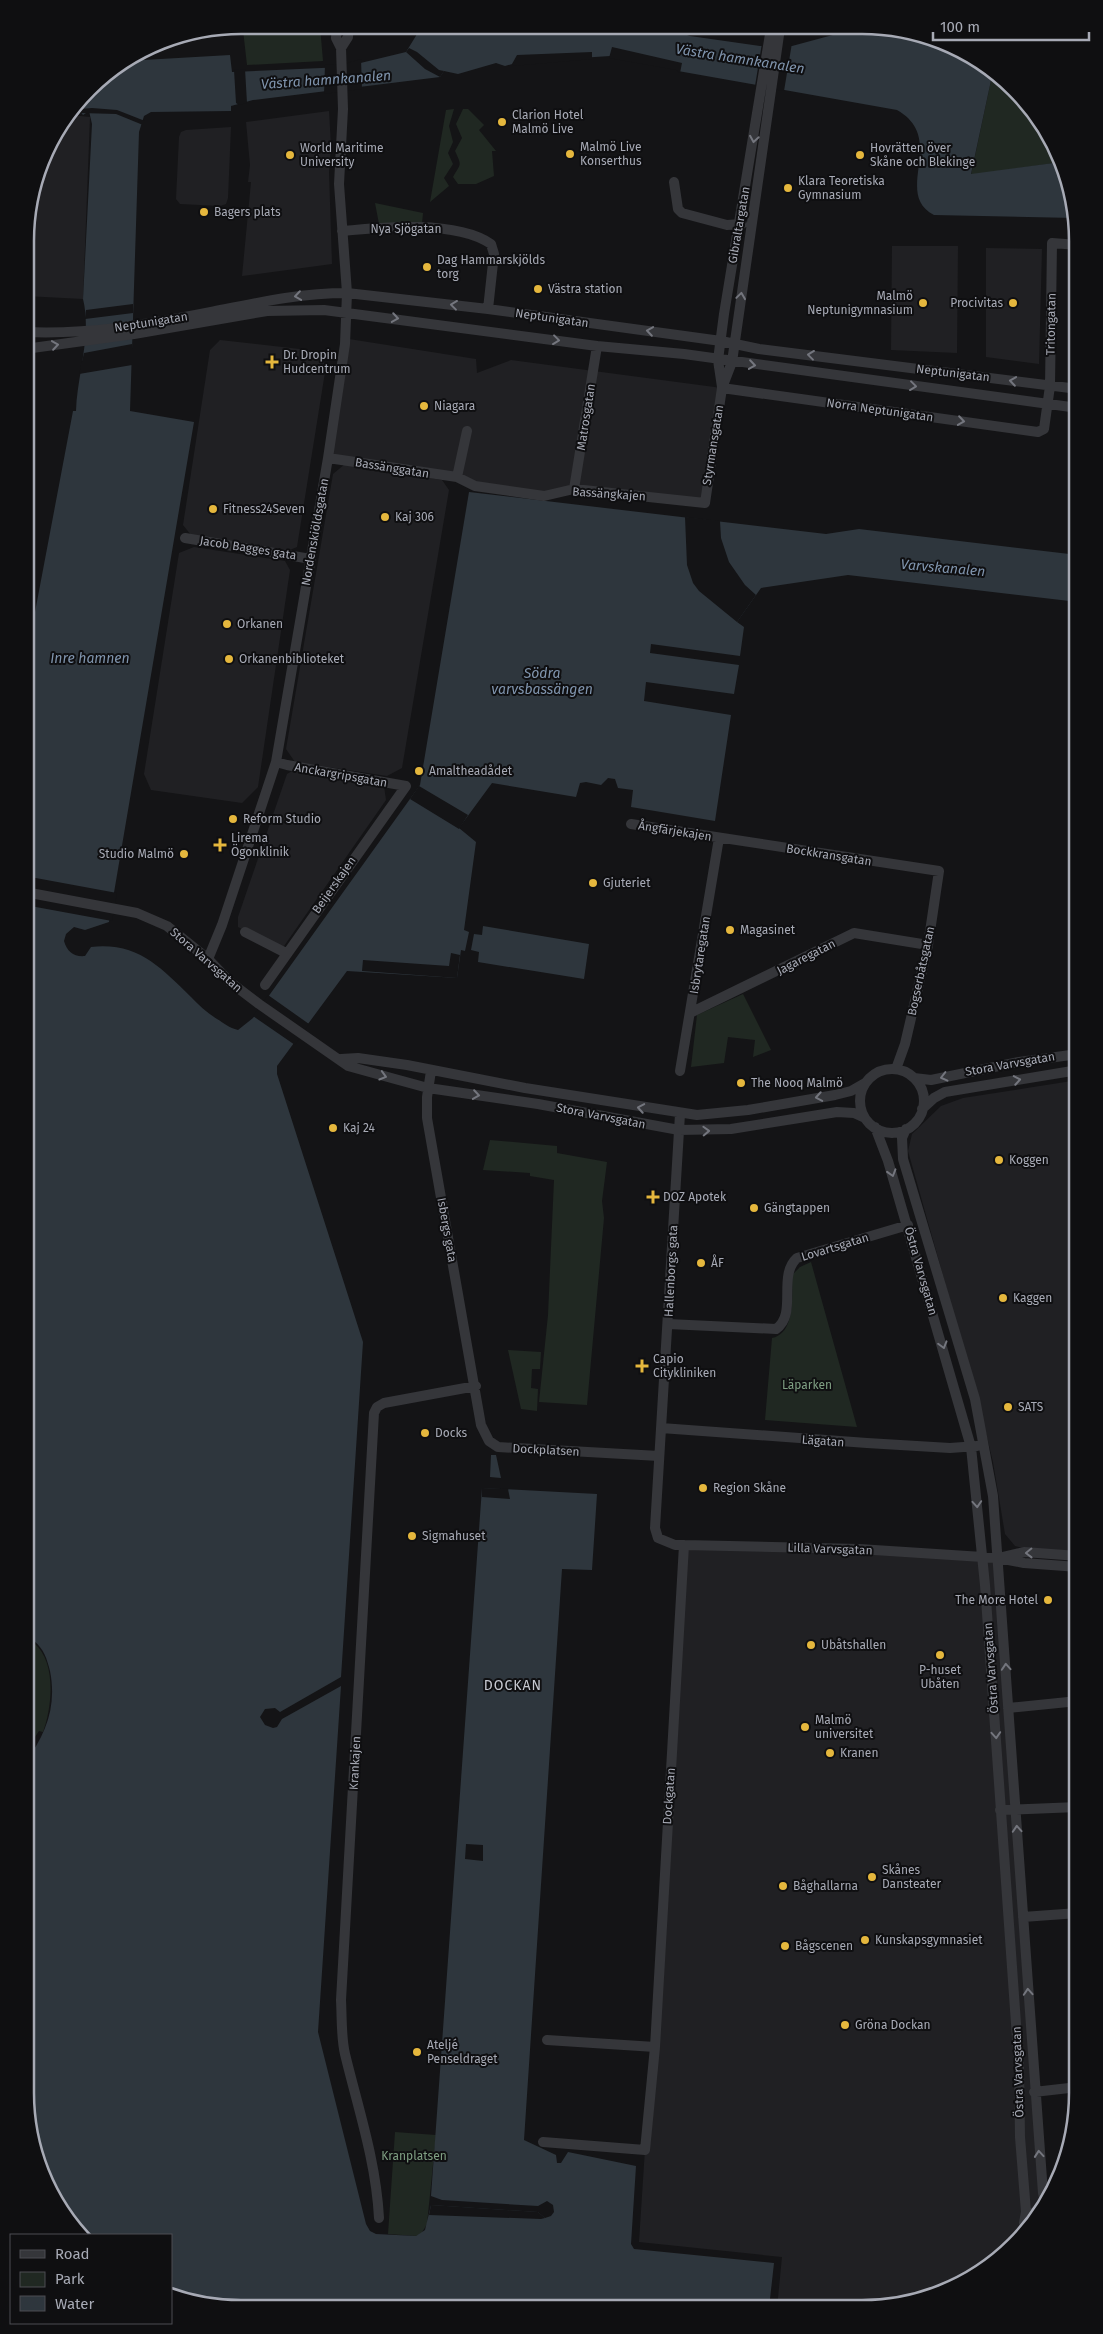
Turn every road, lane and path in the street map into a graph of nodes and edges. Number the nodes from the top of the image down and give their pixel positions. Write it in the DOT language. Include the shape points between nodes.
graph roads {
  1 [pos="336,34"];
  2 [pos="348,34"];
  3 [pos="775,34"];
  4 [pos="341,48"];
  5 [pos="766,91"];
  6 [pos="674,182"];
  7 [pos="738,224"];
  8 [pos="751,224"];
  9 [pos="342,231"];
  10 [pos="1069,244"];
  11 [pos="347,293"];
  12 [pos="488,309"];
  13 [pos="346,312"];
  14 [pos="133,330"];
  15 [pos="34,333"];
  16 [pos="84,337"];
  17 [pos="720,341"];
  18 [pos="734,344"];
  19 [pos="597,346"];
  20 [pos="34,347"];
  21 [pos="718,360"];
  22 [pos="732,362"];
  23 [pos="1050,386"];
  24 [pos="722,388"];
  25 [pos="1069,388"];
  26 [pos="1048,404"];
  27 [pos="1069,407"];
  28 [pos="467,431"];
  29 [pos="1038,432"];
  30 [pos="328,458"];
  31 [pos="457,477"];
  32 [pos="574,489"];
  33 [pos="705,503"];
  34 [pos="185,538"];
  35 [pos="311,559"];
  36 [pos="276,762"];
  37 [pos="406,786"];
  38 [pos="631,824"];
  39 [pos="719,838"];
  40 [pos="939,872"];
  41 [pos="34,894"];
  42 [pos="245,932"];
  43 [pos="928,945"];
  44 [pos="286,953"];
  45 [pos="208,959"];
  46 [pos="265,985"];
  47 [pos="690,1013"];
  48 [pos="1069,1055"];
  49 [pos="341,1059"];
  50 [pos="896,1069"];
  51 [pos="432,1071"];
  52 [pos="680,1071"];
  53 [pos="1069,1071"];
  54 [pos="914,1078"];
  55 [pos="865,1083"];
  56 [pos="428,1088"];
  57 [pos="922,1109"];
  58 [pos="680,1114"];
  59 [pos="865,1118"];
  60 [pos="874,1128"];
  61 [pos="906,1129"];
  62 [pos="679,1130"];
  63 [pos="908,1225"];
  64 [pos="668,1324"];
  65 [pos="476,1388"];
  66 [pos="661,1428"];
  67 [pos="985,1444"];
  68 [pos="971,1447"];
  69 [pos="659,1456"];
  70 [pos="684,1545"];
  71 [pos="1069,1555"];
  72 [pos="982,1557"];
  73 [pos="998,1558"];
  74 [pos="1069,1566"];
  75 [pos="1069,1702"];
  76 [pos="1008,1708"];
  77 [pos="1069,1806"];
  78 [pos="1016,1808"];
  79 [pos="1000,1810"];
  80 [pos="1069,1914"];
  81 [pos="1023,1917"];
  82 [pos="547,2040"];
  83 [pos="655,2047"];
  84 [pos="1069,2088"];
  85 [pos="1034,2092"];
  86 [pos="543,2142"];
  87 [pos="1043,2194"];
  88 [pos="379,2218"];
  89 [pos="1024,2221"];
  1 -- 4 [label="street"];
  2 -- 4 [label="street"];
  3 -- 5 [label="street"];
  4 -- 9 [label="street, Nordenskiöldsgatan" via="339,184"];
  5 -- 7 [label="street, Gibraltargatan, one-way"];
  5 -- 8 [label="street, Gibraltargatan"];
  6 -- 7 [label="street" via="678,209 682,213 727,225"];
  7 -- 8 [label="street"];
  7 -- 17 [label="street, Gibraltargatan"];
  18 -- 8 [label="street, Gibraltargatan, one-way"];
  9 -- 11 [label="street, Nordenskiöldsgatan"];
  9 -- 12 [label="street, Nya Sjögatan" via="444,229 481,237 491,244 494,254"];
  10 -- 23 [label="street, Tritongatan" via="1052,243"];
  12 -- 11 [label="street, Neptunigatan, one-way"];
  11 -- 13 [label="street, Nordenskiöldsgatan"];
  11 -- 14 [label="street, Neptunigatan, one-way" via="282,298"];
  17 -- 12 [label="street, Neptunigatan, one-way"];
  13 -- 14 [label="street, Neptunigatan" via="313,309 268,312"];
  13 -- 19 [label="street, Neptunigatan, one-way"];
  13 -- 30 [label="street, Nordenskiöldsgatan" via="345,344"];
  14 -- 16 [label="street, Neptunigatan"];
  15 -- 16 [label="street, Neptunigatan"];
  20 -- 16 [label="street, Neptunigatan, one-way"];
  17 -- 18 [label="street, Neptunigatan"];
  17 -- 21 [label="street, Gibraltargatan"];
  18 -- 22 [label="street, Gibraltargatan"];
  23 -- 18 [label="street, Neptunigatan, one-way"];
  19 -- 21 [label="street, Neptunigatan"];
  19 -- 32 [label="street, Matrosgatan"];
  21 -- 22 [label="street, Neptunigatan"];
  21 -- 24 [label="street, Styrmansgatan"];
  22 -- 24 [label="street, Styrmansgatan"];
  22 -- 26 [label="street, Neptunigatan, one-way"];
  23 -- 25 [label="street, Neptunigatan"];
  23 -- 26 [label="street, Tritongatan"];
  24 -- 29 [label="street, Norra Neptunigatan, one-way"];
  24 -- 33 [label="street, Styrmansgatan"];
  26 -- 27 [label="street, Neptunigatan"];
  26 -- 29 [label="street, Tritongatan" via="1044,429"];
  28 -- 31 [label="street"];
  30 -- 31 [label="street, Bassänggatan"];
  30 -- 35 [label="street, Nordenskiöldsgatan"];
  31 -- 32 [label="street, Bassängkajen" via="476,486 544,496"];
  32 -- 33 [label="street, Bassängkajen"];
  34 -- 35 [label="street, Jacob Bagges gata"];
  35 -- 36 [label="street, Nordenskiöldsgatan"];
  36 -- 37 [label="street, Anckargripsgatan"];
  36 -- 45 [label="street, Nordenskiöldsgatan"];
  37 -- 44 [label="street, Beijerskajen"];
  38 -- 39 [label="street, Ångfärjekajen"];
  39 -- 40 [label="street, Bockkransgatan"];
  39 -- 47 [label="street, Isbrytaregatan"];
  40 -- 43 [label="street, Bogserbåtsgatan"];
  41 -- 45 [label="street, Stora Varvsgatan" via="137,913 166,926"];
  42 -- 44 [label="street"];
  43 -- 47 [label="street, Jagaregatan" via="854,933"];
  43 -- 50 [label="street, Bogserbåtsgatan"];
  44 -- 46 [label="street, Beijerskajen"];
  45 -- 49 [label="street, Stora Varvsgatan" via="230,982 259,1004"];
  47 -- 52 [label="street, Isbrytaregatan"];
  48 -- 54 [label="street, Stora Varvsgatan, one-way" via="931,1080"];
  49 -- 51 [label="street, Stora Varvsgatan" via="358,1058"];
  49 -- 56 [label="street, Stora Varvsgatan, one-way" via="348,1066"];
  50 -- 54 [label="street, Stora Varvsgatan"];
  50 -- 55 [label="street, Stora Varvsgatan" via="878,1072"];
  51 -- 56 [label="street, Isbergs gata"];
  58 -- 51 [label="street, Stora Varvsgatan, one-way"];
  57 -- 53 [label="street, Stora Varvsgatan, one-way" via="945,1092"];
  54 -- 57 [label="street" via="922,1090"];
  55 -- 58 [label="street, Stora Varvsgatan, one-way" via="834,1095 748,1110 714,1115"];
  55 -- 59 [label="street" via="860,1095"];
  56 -- 62 [label="street, Stora Varvsgatan, one-way"];
  56 -- 65 [label="street, Isbergs gata" via="427,1118"];
  57 -- 61 [label="street, Stora Varvsgatan" via="918,1119"];
  58 -- 62 [label="street, Hallenborgs gata"];
  59 -- 60 [label="street"];
  62 -- 59 [label="street, Stora Varvsgatan, one-way" via="730,1129 837,1112 854,1113"];
  60 -- 61 [label="street" via="892,1132"];
  60 -- 63 [label="street, Östra Varvsgatan, one-way" via="885,1150"];
  61 -- 67 [label="street, Östra Varvsgatan" via="902,1138 903,1159 966,1367"];
  62 -- 64 [label="street, Hallenborgs gata"];
  63 -- 64 [label="street, Lovartsgatan" via="797,1258 791,1263 788,1275 785,1318 776,1330"];
  63 -- 68 [label="street, Östra Varvsgatan, one-way"];
  64 -- 66 [label="street, Hallenborgs gata"];
  65 -- 69 [label="street, Dockplatsen" via="481,1425 489,1441 498,1447"];
  65 -- 88 [label="street, Krankajen" via="384,1404 374,1413 340,2000 345,2052 364,2122 378,2191"];
  66 -- 68 [label="street, Lägatan" via="837,1442"];
  66 -- 69 [label="street"];
  67 -- 68 [label="street, Lägatan"];
  67 -- 73 [label="street, Östra Varvsgatan"];
  68 -- 72 [label="street, Östra Varvsgatan, one-way"];
  69 -- 70 [label="street, Lilla Varvsgatan" via="655,1528 662,1541"];
  70 -- 72 [label="street, Lilla Varvsgatan" via="859,1549"];
  70 -- 83 [label="street, Dockgatan"];
  71 -- 73 [label="street, Lilla Varvsgatan, one-way" via="1024,1552"];
  72 -- 73 [label="street, Lilla Varvsgatan"];
  72 -- 79 [label="street, Östra Varvsgatan, one-way"];
  73 -- 74 [label="street, Lilla Varvsgatan"];
  76 -- 73 [label="street, Östra Varvsgatan, one-way"];
  75 -- 76 [label="street"];
  76 -- 78 [label="street, Östra Varvsgatan"];
  77 -- 78 [label="street"];
  78 -- 79 [label="street"];
  81 -- 78 [label="street, Östra Varvsgatan, one-way"];
  79 -- 89 [label="street, Östra Varvsgatan" via="1019,2066"];
  80 -- 81 [label="street"];
  85 -- 81 [label="street, Östra Varvsgatan, one-way"];
  82 -- 83 [label="street"];
  83 -- 86 [label="street, Dockgatan" via="645,2150"];
  84 -- 85 [label="street"];
  87 -- 85 [label="street, Östra Varvsgatan, one-way"];
}
